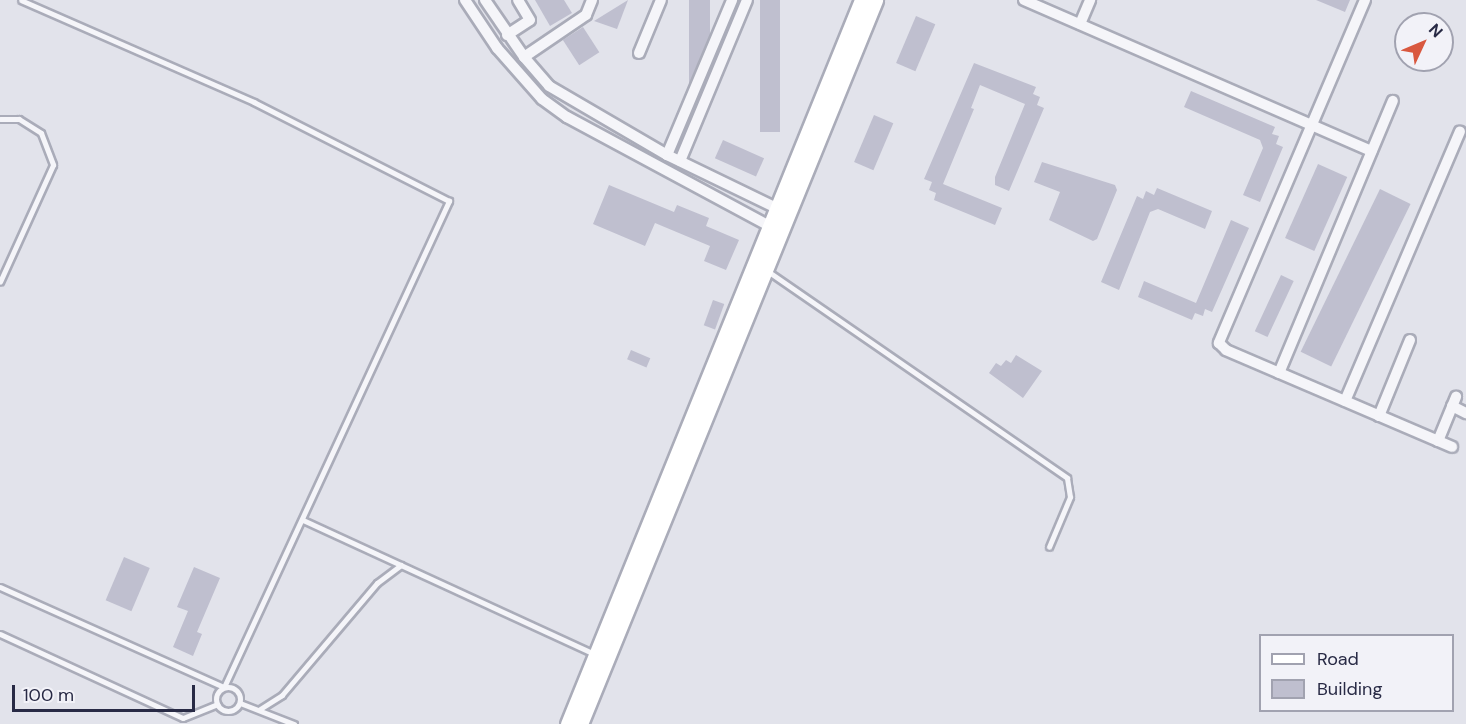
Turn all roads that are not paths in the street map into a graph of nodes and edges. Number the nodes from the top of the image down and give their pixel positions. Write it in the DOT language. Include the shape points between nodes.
graph roads {
  1 [pos="21,0"];
  2 [pos="465,0"];
  3 [pos="485,0"];
  4 [pos="518,0"];
  5 [pos="592,0"];
  6 [pos="661,0"];
  7 [pos="732,0"];
  8 [pos="747,0"];
  9 [pos="862,0"];
  10 [pos="876,0"];
  11 [pos="1024,0"];
  12 [pos="1090,0"];
  13 [pos="1365,0"];
  14 [pos="1080,24"];
  15 [pos="507,35"];
  16 [pos="639,53"];
  17 [pos="524,57"];
  18 [pos="1393,101"];
  19 [pos="0,118"];
  20 [pos="1311,124"];
  21 [pos="1460,132"];
  22 [pos="1372,151"];
  23 [pos="667,154"];
  24 [pos="680,161"];
  25 [pos="783,211"];
  26 [pos="775,229"];
  27 [pos="759,267"];
  28 [pos="0,282"];
  29 [pos="1410,340"];
  30 [pos="1279,373"];
  31 [pos="1345,401"];
  32 [pos="1466,413"];
  33 [pos="1379,416"];
  34 [pos="1438,441"];
  35 [pos="1452,447"];
  36 [pos="303,520"];
  37 [pos="1049,547"];
  38 [pos="401,566"];
  39 [pos="0,587"];
  40 [pos="0,634"];
  41 [pos="601,657"];
  42 [pos="224,687"];
  43 [pos="240,703"];
  44 [pos="217,705"];
  45 [pos="260,709"];
  46 [pos="294,724"];
  47 [pos="568,724"];
  48 [pos="580,724"];
  1 -- 36 [label="lane" via="254,102 449,201"];
  2 -- 26 [label="street" via="497,48 542,99 567,117"];
  3 -- 15 [label="street"];
  4 -- 15 [label="street" via="531,20"];
  5 -- 17 [label="street" via="586,15"];
  6 -- 16 [label="street"];
  7 -- 23 [label="street"];
  8 -- 24 [label="street"];
  9 -- 25 [label="main road"];
  10 -- 25 [label="main road"];
  11 -- 14 [label="street"];
  12 -- 14 [label="street"];
  13 -- 20 [label="street"];
  14 -- 20 [label="street"];
  15 -- 17 [label="street"];
  17 -- 23 [label="street" via="549,86 568,99"];
  18 -- 22 [label="street"];
  19 -- 28 [label="lane" via="19,119 41,133 53,165"];
  20 -- 22 [label="street"];
  20 -- 30 [label="street" via="1219,340 1226,350"];
  21 -- 31 [label="street"];
  22 -- 30 [label="street"];
  23 -- 24 [label="street"];
  24 -- 25 [label="street"];
  25 -- 26 [label="main road"];
  26 -- 27 [label="main road"];
  27 -- 37 [label="lane" via="1067,478 1070,497"];
  27 -- 41 [label="main road"];
  29 -- 33 [label="street"];
  30 -- 31 [label="street"];
  31 -- 33 [label="street"];
  32 -- 34 [label="street" via="1454,402"];
  33 -- 34 [label="street"];
  34 -- 35 [label="street"];
  36 -- 38 [label="lane"];
  36 -- 42 [label="lane"];
  38 -- 41 [label="lane"];
  38 -- 45 [label="lane" via="377,583 282,695"];
  39 -- 42 [label="lane"];
  40 -- 44 [label="lane" via="183,718"];
  41 -- 47 [label="main road"];
  41 -- 48 [label="main road"];
  42 -- 43 [label="lane" via="238,691"];
  42 -- 44 [label="lane" via="216,697"];
  43 -- 44 [label="lane" via="227,711"];
  43 -- 45 [label="lane"];
  45 -- 46 [label="lane"];
}
